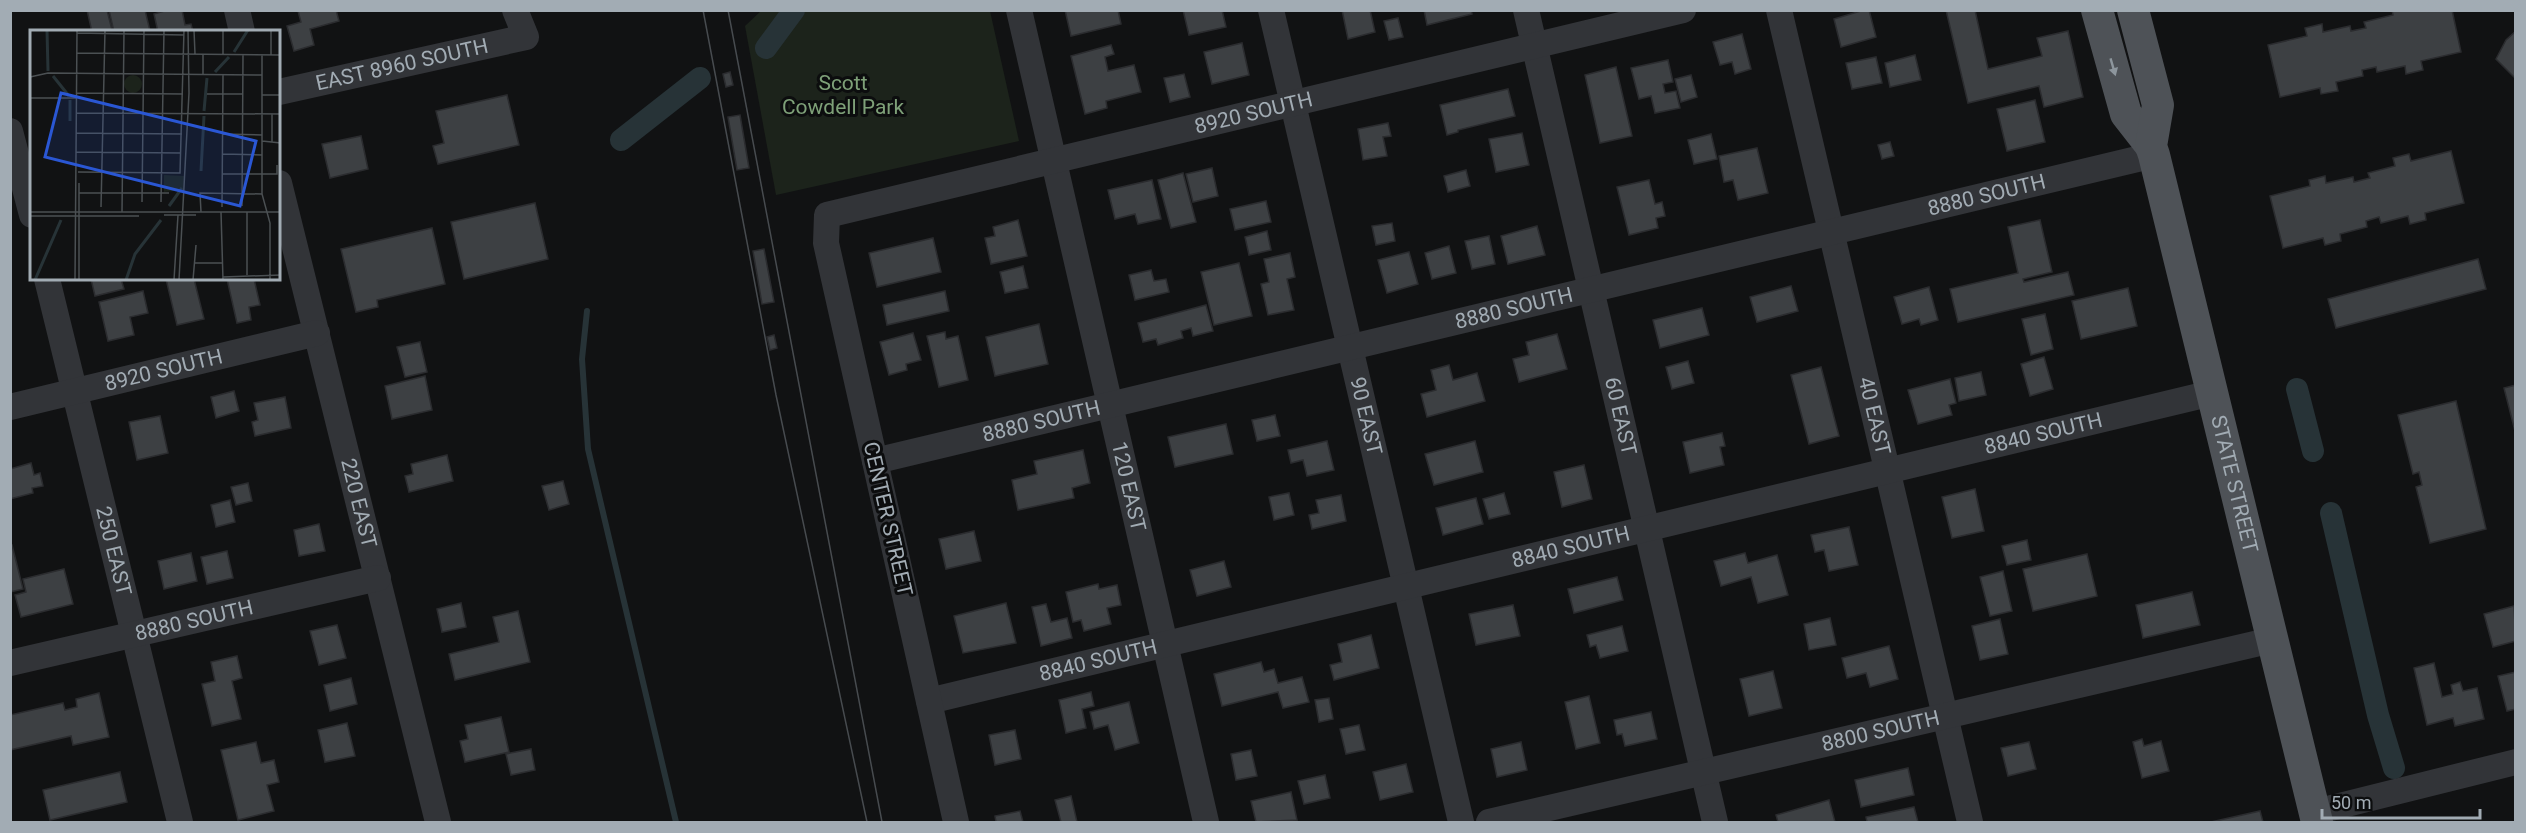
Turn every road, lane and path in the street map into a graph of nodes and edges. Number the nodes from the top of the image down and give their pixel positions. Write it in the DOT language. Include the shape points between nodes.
graph roads {
  1 [pos="237,10"];
  2 [pos="515,10"];
  3 [pos="1018,10"];
  4 [pos="1271,10"];
  5 [pos="1526,10"];
  6 [pos="1683,10"];
  7 [pos="1779,10"];
  8 [pos="2097,10"];
  9 [pos="2133,10"];
  10 [pos="242,30"];
  11 [pos="1534,46"];
  12 [pos="280,92"];
  13 [pos="1293,104"];
  14 [pos="17,146"];
  15 [pos="2152,151"];
  16 [pos="1052,162"];
  17 [pos="280,187"];
  18 [pos="30,206"];
  19 [pos="826,215"];
  20 [pos="1831,232"];
  21 [pos="47,280"];
  22 [pos="1591,290"];
  23 [pos="317,333"];
  24 [pos="1350,347"];
  25 [pos="75,392"];
  26 [pos="2212,393"];
  27 [pos="1109,405"];
  28 [pos="10,407"];
  29 [pos="875,461"];
  30 [pos="1887,471"];
  31 [pos="1647,529"];
  32 [pos="378,578"];
  33 [pos="1406,586"];
  34 [pos="134,634"];
  35 [pos="2272,640"];
  36 [pos="1163,645"];
  37 [pos="10,663"];
  38 [pos="929,701"];
  39 [pos="1945,716"];
  40 [pos="2516,762"];
  41 [pos="1704,772"];
  42 [pos="2316,817"];
  43 [pos="180,822"];
  44 [pos="438,822"];
  45 [pos="956,822"];
  46 [pos="1206,822"];
  47 [pos="1461,822"];
  48 [pos="1489,822"];
  49 [pos="1715,822"];
  50 [pos="1970,822"];
  1 -- 10 [label="street"];
  2 -- 12 [label="street, EAST 8960 SOUTH" via="526,38"];
  3 -- 16 [label="street, 120 EAST"];
  4 -- 13 [label="street, 90 EAST"];
  5 -- 11 [label="street, 60 EAST"];
  6 -- 11 [label="street, 8920 SOUTH"];
  7 -- 20 [label="street, 40 EAST"];
  8 -- 15 [label="main road, STATE STREET, one-way" via="2126,114"];
  9 -- 15 [label="main road, STATE STREET" via="2158,105"];
  11 -- 13 [label="street, 8920 SOUTH"];
  11 -- 22 [label="street, 60 EAST"];
  13 -- 16 [label="street, 8920 SOUTH"];
  13 -- 24 [label="street, 90 EAST"];
  14 -- 18 [label="street"];
  15 -- 20 [label="street, 8880 SOUTH"];
  15 -- 26 [label="main road, STATE STREET"];
  16 -- 19 [label="street, 8920 SOUTH"];
  16 -- 27 [label="street, 120 EAST"];
  17 -- 23 [label="street, 220 EAST"];
  19 -- 29 [label="street, CENTER STREET" via="826,243"];
  20 -- 22 [label="street, 8880 SOUTH"];
  20 -- 30 [label="street, 40 EAST"];
  21 -- 25 [label="street, 250 EAST"];
  22 -- 24 [label="street, 8880 SOUTH"];
  22 -- 31 [label="street, 60 EAST"];
  23 -- 25 [label="street, 8920 SOUTH"];
  23 -- 32 [label="street, 220 EAST"];
  24 -- 27 [label="street, 8880 SOUTH"];
  24 -- 33 [label="street, 90 EAST"];
  25 -- 28 [label="street, 8920 SOUTH"];
  25 -- 34 [label="street, 250 EAST"];
  26 -- 30 [label="street, 8840 SOUTH"];
  26 -- 35 [label="main road, STATE STREET"];
  27 -- 29 [label="street, 8880 SOUTH"];
  27 -- 36 [label="street, 120 EAST"];
  29 -- 38 [label="street, CENTER STREET"];
  30 -- 31 [label="street, 8840 SOUTH"];
  30 -- 39 [label="street, 40 EAST"];
  31 -- 33 [label="street, 8840 SOUTH"];
  31 -- 41 [label="street, 60 EAST"];
  32 -- 34 [label="street, 8880 SOUTH"];
  32 -- 44 [label="street, 220 EAST"];
  33 -- 36 [label="street, 8840 SOUTH"];
  33 -- 47 [label="street, 90 EAST"];
  34 -- 37 [label="street, 8880 SOUTH"];
  34 -- 43 [label="street, 250 EAST"];
  35 -- 39 [label="street, 8800 SOUTH"];
  35 -- 42 [label="main road, STATE STREET"];
  36 -- 38 [label="street, 8840 SOUTH"];
  36 -- 46 [label="street, 120 EAST"];
  38 -- 45 [label="street, CENTER STREET"];
  39 -- 41 [label="street, 8800 SOUTH"];
  39 -- 50 [label="street, 40 EAST"];
  40 -- 42 [label="street"];
  41 -- 48 [label="street, 8800 SOUTH"];
  41 -- 49 [label="street, 60 EAST"];
}
